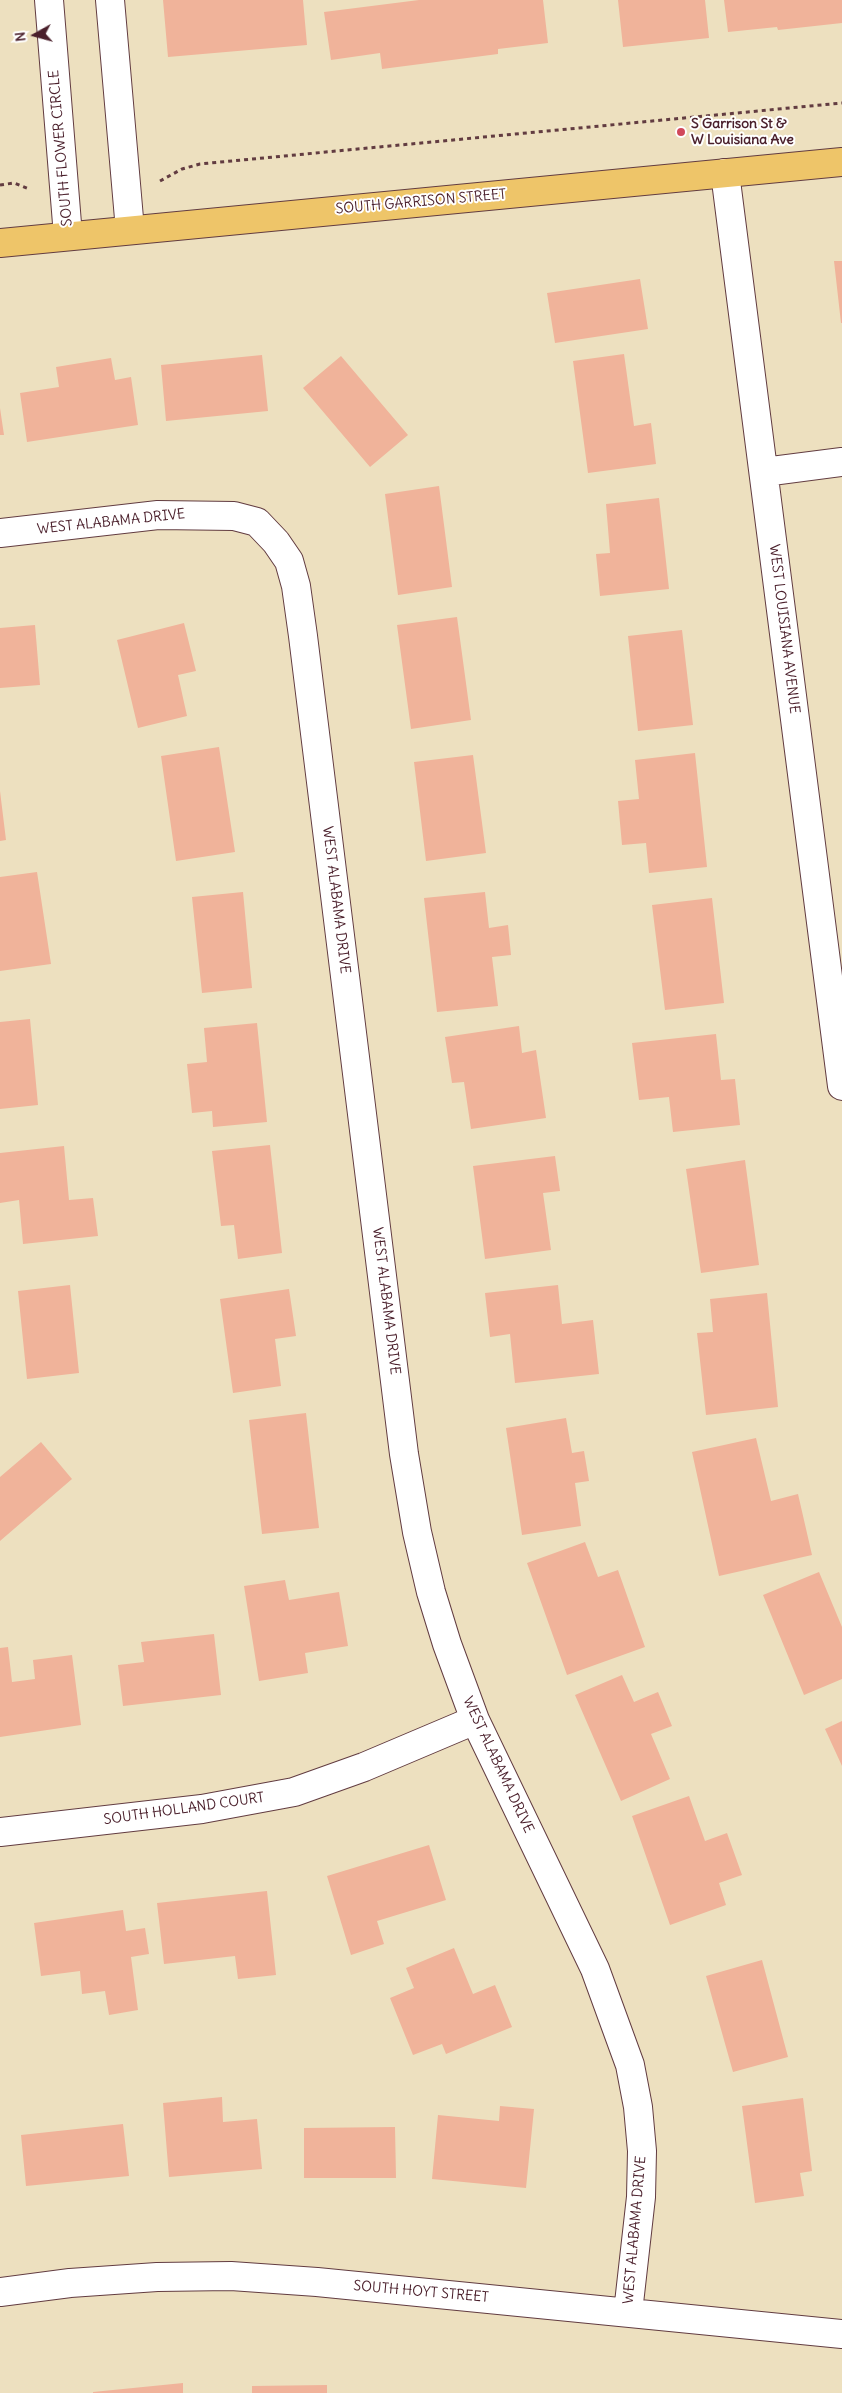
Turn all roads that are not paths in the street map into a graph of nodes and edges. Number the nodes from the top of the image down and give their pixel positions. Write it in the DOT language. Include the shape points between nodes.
graph roads {
  1 [pos="49,0"];
  2 [pos="110,0"];
  3 [pos="842,162"];
  4 [pos="726,173"];
  5 [pos="130,230"];
  6 [pos="68,236"];
  7 [pos="0,243"];
  8 [pos="842,462"];
  9 [pos="764,472"];
  10 [pos="0,533"];
  11 [pos="842,1086"];
  12 [pos="475,1720"];
  13 [pos="0,1832"];
  14 [pos="0,2292"];
  15 [pos="628,2312"];
  16 [pos="842,2334"];
  1 -- 6 [label="street, SOUTH FLOWER CIRCLE"];
  2 -- 5 [label="street"];
  3 -- 4 [label="main road, SOUTH GARRISON STREET"];
  4 -- 5 [label="main road, SOUTH GARRISON STREET"];
  4 -- 9 [label="street, WEST LOUISIANA AVENUE"];
  5 -- 6 [label="main road, SOUTH GARRISON STREET"];
  6 -- 7 [label="main road, SOUTH GARRISON STREET"];
  8 -- 9 [label="street"];
  9 -- 11 [label="street, WEST LOUISIANA AVENUE"];
  10 -- 12 [label="street, WEST ALABAMA DRIVE" via="158,515 234,516 257,522 290,561 303,636 404,1454 431,1592"];
  12 -- 13 [label="street, SOUTH HOLLAND COURT" via="364,1767 294,1792 202,1809"];
  12 -- 15 [label="street, WEST ALABAMA DRIVE" via="596,1969 630,2065 642,2151 641,2198"];
  14 -- 15 [label="street, SOUTH HOYT STREET" via="70,2283 231,2276"];
  15 -- 16 [label="street, SOUTH HOYT STREET"];
}
